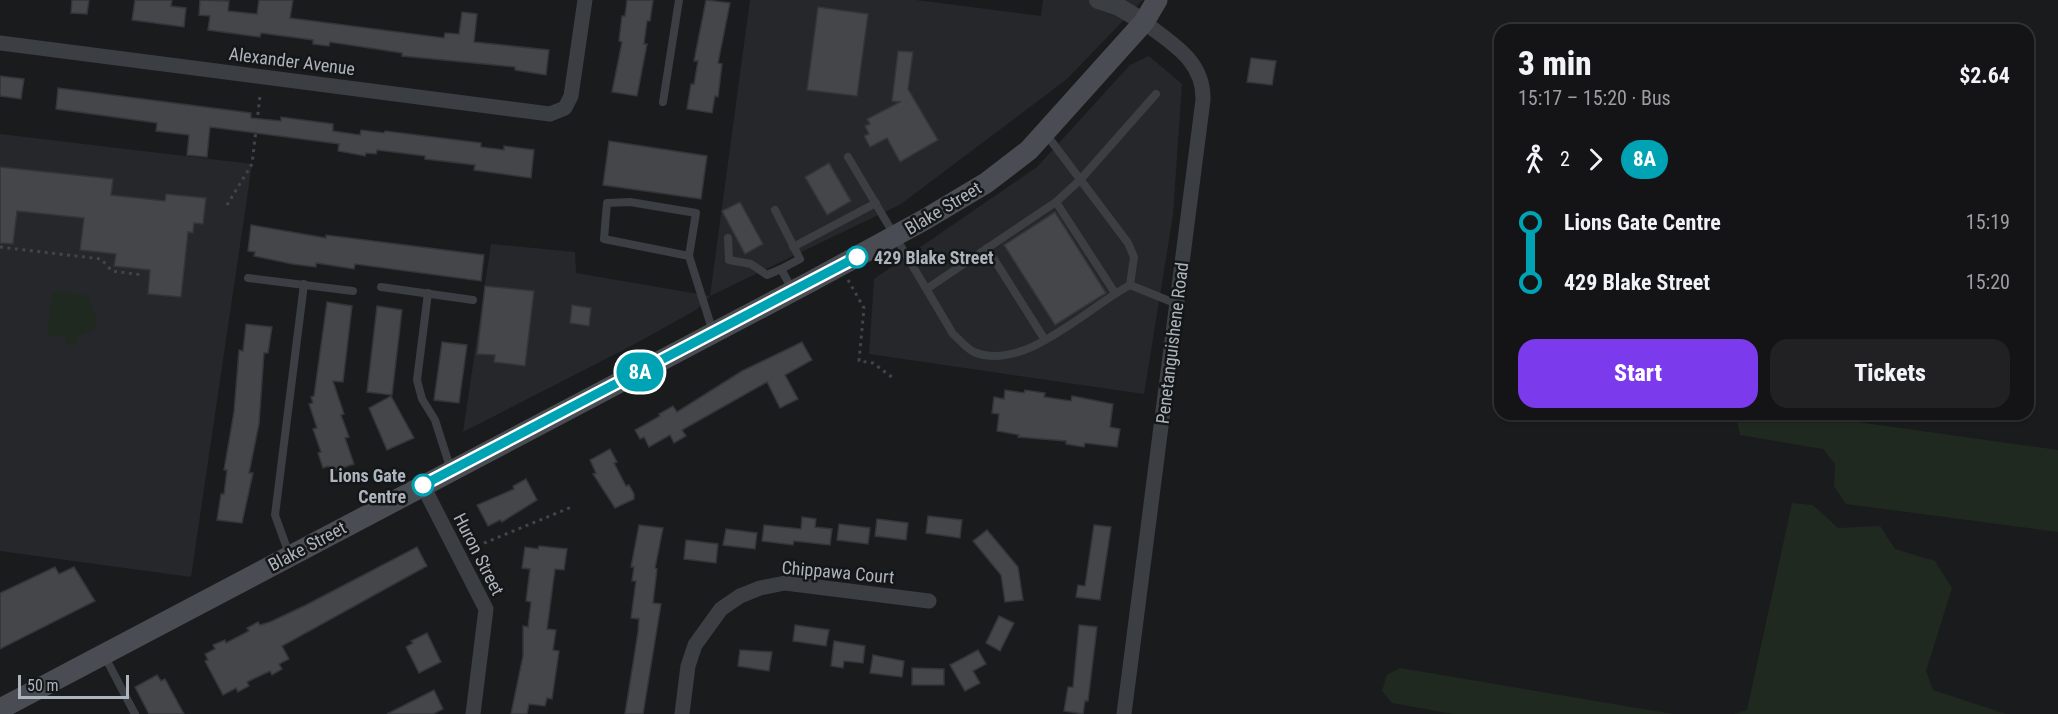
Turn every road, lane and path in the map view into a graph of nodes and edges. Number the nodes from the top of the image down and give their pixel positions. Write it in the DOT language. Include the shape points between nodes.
graph roads {
  1 [pos="585,0"];
  2 [pos="679,0"];
  3 [pos="1098,0"];
  4 [pos="1156,0"];
  5 [pos="1144,22"];
  6 [pos="0,43"];
  7 [pos="1156,94"];
  8 [pos="260,96"];
  9 [pos="663,102"];
  10 [pos="1045,133"];
  11 [pos="848,157"];
  12 [pos="1080,180"];
  13 [pos="1056,202"];
  14 [pos="876,203"];
  15 [pos="227,205"];
  16 [pos="776,210"];
  17 [pos="896,236"];
  18 [pos="728,238"];
  19 [pos="0,247"];
  20 [pos="793,247"];
  21 [pos="987,248"];
  22 [pos="689,256"];
  23 [pos="840,266"];
  24 [pos="781,269"];
  25 [pos="143,275"];
  26 [pos="248,278"];
  27 [pos="304,284"];
  28 [pos="1130,285"];
  29 [pos="381,287"];
  30 [pos="928,288"];
  31 [pos="353,291"];
  32 [pos="792,291"];
  33 [pos="428,293"];
  34 [pos="1115,293"];
  35 [pos="473,300"];
  36 [pos="1178,304"];
  37 [pos="713,333"];
  38 [pos="1045,340"];
  39 [pos="893,378"];
  40 [pos="451,471"];
  41 [pos="423,486"];
  42 [pos="574,506"];
  43 [pos="477,546"];
  44 [pos="290,555"];
  45 [pos="929,601"];
  46 [pos="103,654"];
  47 [pos="0,709"];
  48 [pos="135,714"];
  49 [pos="473,714"];
  50 [pos="682,714"];
  51 [pos="1124,714"];
  1 -- 6 [label="street, Alexander Avenue" via="571,96 565,108 550,114"];
  2 -- 9 [label="lane"];
  3 -- 5 [label="street"];
  4 -- 5 [label="main road"];
  5 -- 10 [label="main road, Blake Street"];
  5 -- 36 [label="street, Penetanguishene Road" via="1189,56 1204,87"];
  7 -- 12 [label="lane"];
  8 -- 15 [label="path" via="252,164"];
  10 -- 12 [label="lane"];
  10 -- 17 [label="main road, Blake Street" via="986,183"];
  11 -- 14 [label="lane"];
  12 -- 13 [label="lane"];
  12 -- 28 [label="lane" via="1128,243 1134,257"];
  13 -- 21 [label="lane"];
  13 -- 34 [label="lane"];
  14 -- 17 [label="lane"];
  14 -- 20 [label="lane"];
  16 -- 20 [label="lane"];
  17 -- 23 [label="main road, Blake Street"];
  17 -- 30 [label="lane"];
  18 -- 24 [label="lane" via="729,260 751,264 767,275"];
  19 -- 25 [label="path" via="101,259 112,272"];
  20 -- 24 [label="lane" via="800,259"];
  21 -- 30 [label="lane"];
  21 -- 38 [label="lane"];
  22 -- 22 [label="lane" via="604,239 607,203 630,202 696,213"];
  22 -- 37 [label="lane"];
  23 -- 32 [label="main road, Blake Street"];
  23 -- 39 [label="path" via="864,308 859,361 873,363"];
  24 -- 32 [label="lane"];
  26 -- 27 [label="lane"];
  27 -- 31 [label="lane"];
  27 -- 44 [label="lane" via="275,515"];
  28 -- 34 [label="lane"];
  28 -- 36 [label="lane"];
  29 -- 33 [label="lane"];
  30 -- 38 [label="lane" via="953,334 972,352 998,357"];
  32 -- 37 [label="main road, Blake Street"];
  33 -- 35 [label="lane"];
  33 -- 40 [label="lane" via="417,380"];
  34 -- 38 [label="lane"];
  36 -- 51 [label="street, Penetanguishene Road"];
  37 -- 40 [label="main road, Blake Street"];
  40 -- 41 [label="main road, Blake Street"];
  41 -- 44 [label="main road, Blake Street"];
  41 -- 49 [label="street, Huron Street" via="486,609"];
  42 -- 43 [label="path"];
  44 -- 46 [label="main road, Blake Street"];
  45 -- 50 [label="street, Chippawa Court" via="785,584 740,596 721,609 694,645"];
  46 -- 47 [label="main road, Blake Street"];
  46 -- 48 [label="lane"];
}
